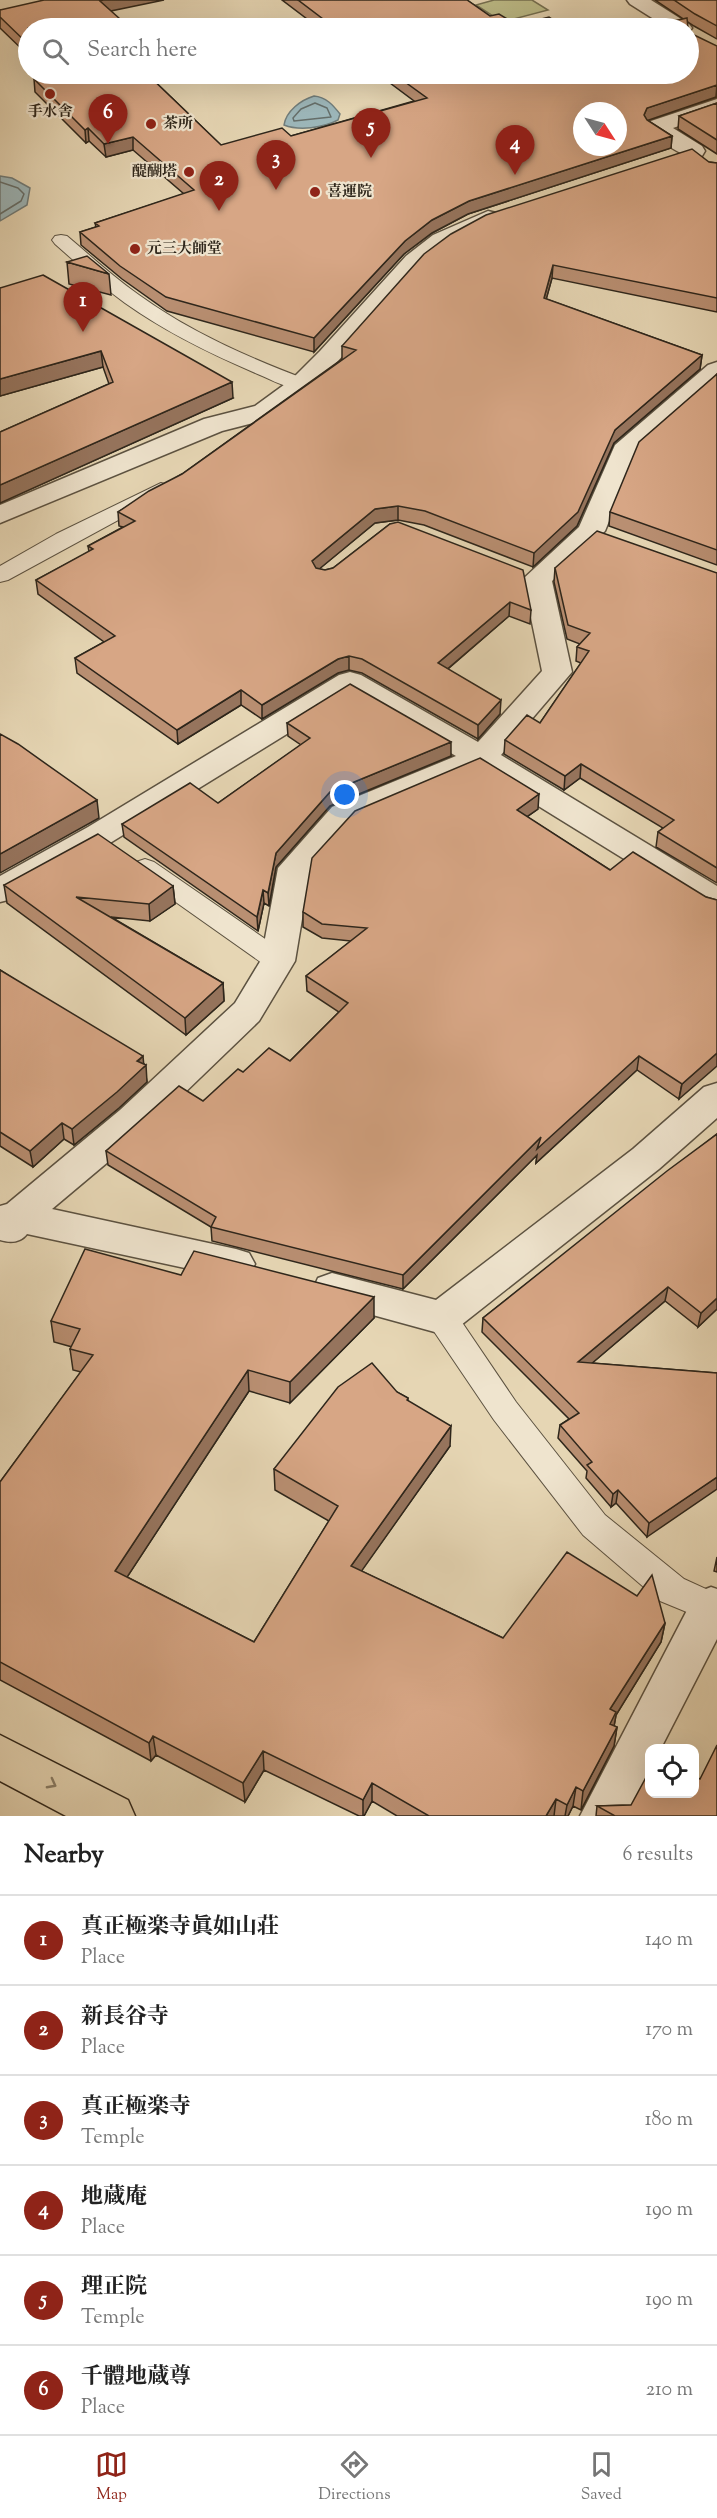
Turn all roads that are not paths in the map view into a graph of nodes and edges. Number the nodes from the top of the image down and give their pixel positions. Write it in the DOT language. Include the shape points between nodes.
graph roads {
  1 [pos="637,0"];
  2 [pos="666,18"];
  3 [pos="717,106"];
  4 [pos="671,159"];
  5 [pos="511,210"];
  6 [pos="61,240"];
  7 [pos="717,370"];
  8 [pos="301,384"];
  9 [pos="264,412"];
  10 [pos="229,443"];
  11 [pos="175,482"];
  12 [pos="0,515"];
  13 [pos="0,575"];
  14 [pos="482,758"];
  15 [pos="115,846"];
  16 [pos="0,891"];
  17 [pos="717,901"];
  18 [pos="278,961"];
  19 [pos="717,1097"];
  20 [pos="6,1227"];
  21 [pos="442,1318"];
  22 [pos="714,1608"];
  23 [pos="0,1757"];
  24 [pos="112,1816"];
  25 [pos="603,1816"];
  1 -- 2 [label="street"];
  3 -- 4 [label="street" via="656,128 701,157"];
  5 -- 8 [label="street" via="477,221 441,240 414,261"];
  6 -- 8 [label="lane" via="114,286 152,310 228,354"];
  7 -- 14 [label="street" via="624,452 601,535 526,575 557,672"];
  8 -- 9 [label="street"];
  9 -- 10 [label="lane"];
  9 -- 12 [label="street" via="213,425"];
  11 -- 13 [label="lane"];
  14 -- 15 [label="street" via="350,682"];
  14 -- 17 [label="street"];
  14 -- 18 [label="street" via="344,814 294,868"];
  15 -- 16 [label="street"];
  15 -- 18 [label="lane"];
  18 -- 20 [label="street" via="247,1012 133,1120"];
  19 -- 21 [label="street" via="646,1159"];
  20 -- 21 [label="street" via="281,1276"];
  21 -- 22 [label="lane" via="506,1412 594,1525 672,1590"];
  22 -- 25 [label="street"];
  23 -- 24 [label="main road, one-way"];
}
